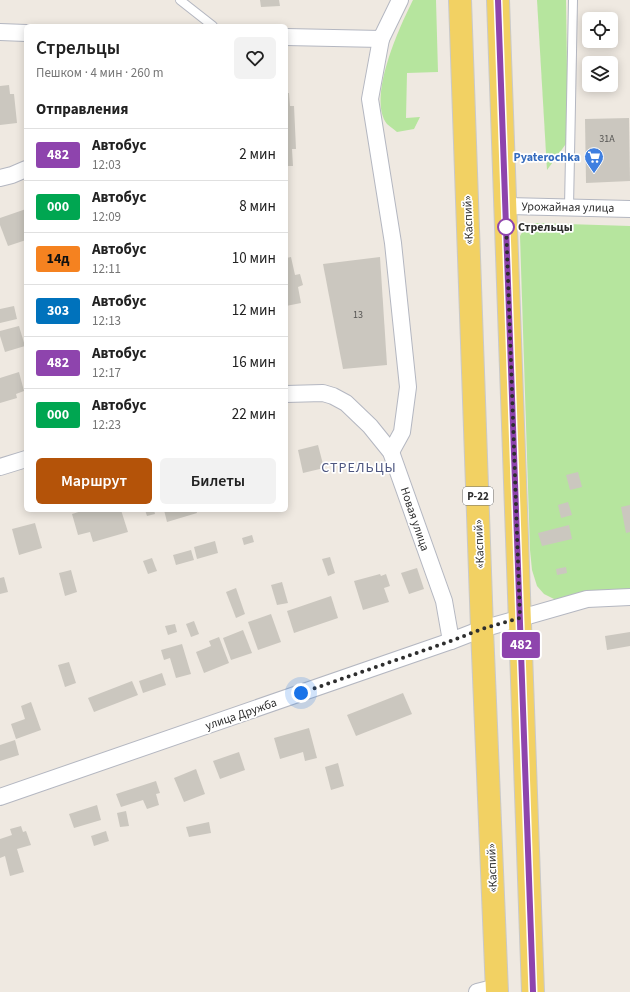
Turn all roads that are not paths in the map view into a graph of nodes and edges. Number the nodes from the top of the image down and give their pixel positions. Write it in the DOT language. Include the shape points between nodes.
graph roads {
  1 [pos="180,0"];
  2 [pos="400,0"];
  3 [pos="460,0"];
  4 [pos="498,0"];
  5 [pos="573,0"];
  6 [pos="210,24"];
  7 [pos="0,32"];
  8 [pos="24,33"];
  9 [pos="288,37"];
  10 [pos="381,39"];
  11 [pos="24,170"];
  12 [pos="0,178"];
  13 [pos="505,206"];
  14 [pos="569,207"];
  15 [pos="630,209"];
  16 [pos="288,394"];
  17 [pos="391,452"];
  18 [pos="24,460"];
  19 [pos="0,466"];
  20 [pos="630,597"];
  21 [pos="520,618"];
  22 [pos="482,629"];
  23 [pos="451,641"];
  24 [pos="0,797"];
  25 [pos="490,990"];
  26 [pos="533,992"];
  1 -- 6 [label="lane"];
  2 -- 10 [label="street"];
  3 -- 22 [label="main road, «Каспий» / Р-22"];
  4 -- 13 [label="main road"];
  5 -- 14 [label="lane"];
  7 -- 8 [label="street"];
  9 -- 10 [label="street"];
  10 -- 17 [label="street" via="370,99 393,243 408,387 402,432"];
  11 -- 12 [label="street"];
  13 -- 14 [label="street, Урожайная улица"];
  13 -- 21 [label="main road"];
  14 -- 15 [label="street, Урожайная улица"];
  16 -- 17 [label="street, Новая улица" via="323,393 346,403 370,426"];
  17 -- 23 [label="street, Новая улица" via="444,602"];
  18 -- 19 [label="street"];
  20 -- 21 [label="street" via="587,599"];
  21 -- 22 [label="street, улица Дружба"];
  21 -- 26 [label="main road"];
  22 -- 23 [label="street, улица Дружба"];
  22 -- 25 [label="main road, «Каспий» / Р-22"];
  23 -- 24 [label="street, улица Дружба"];
}
